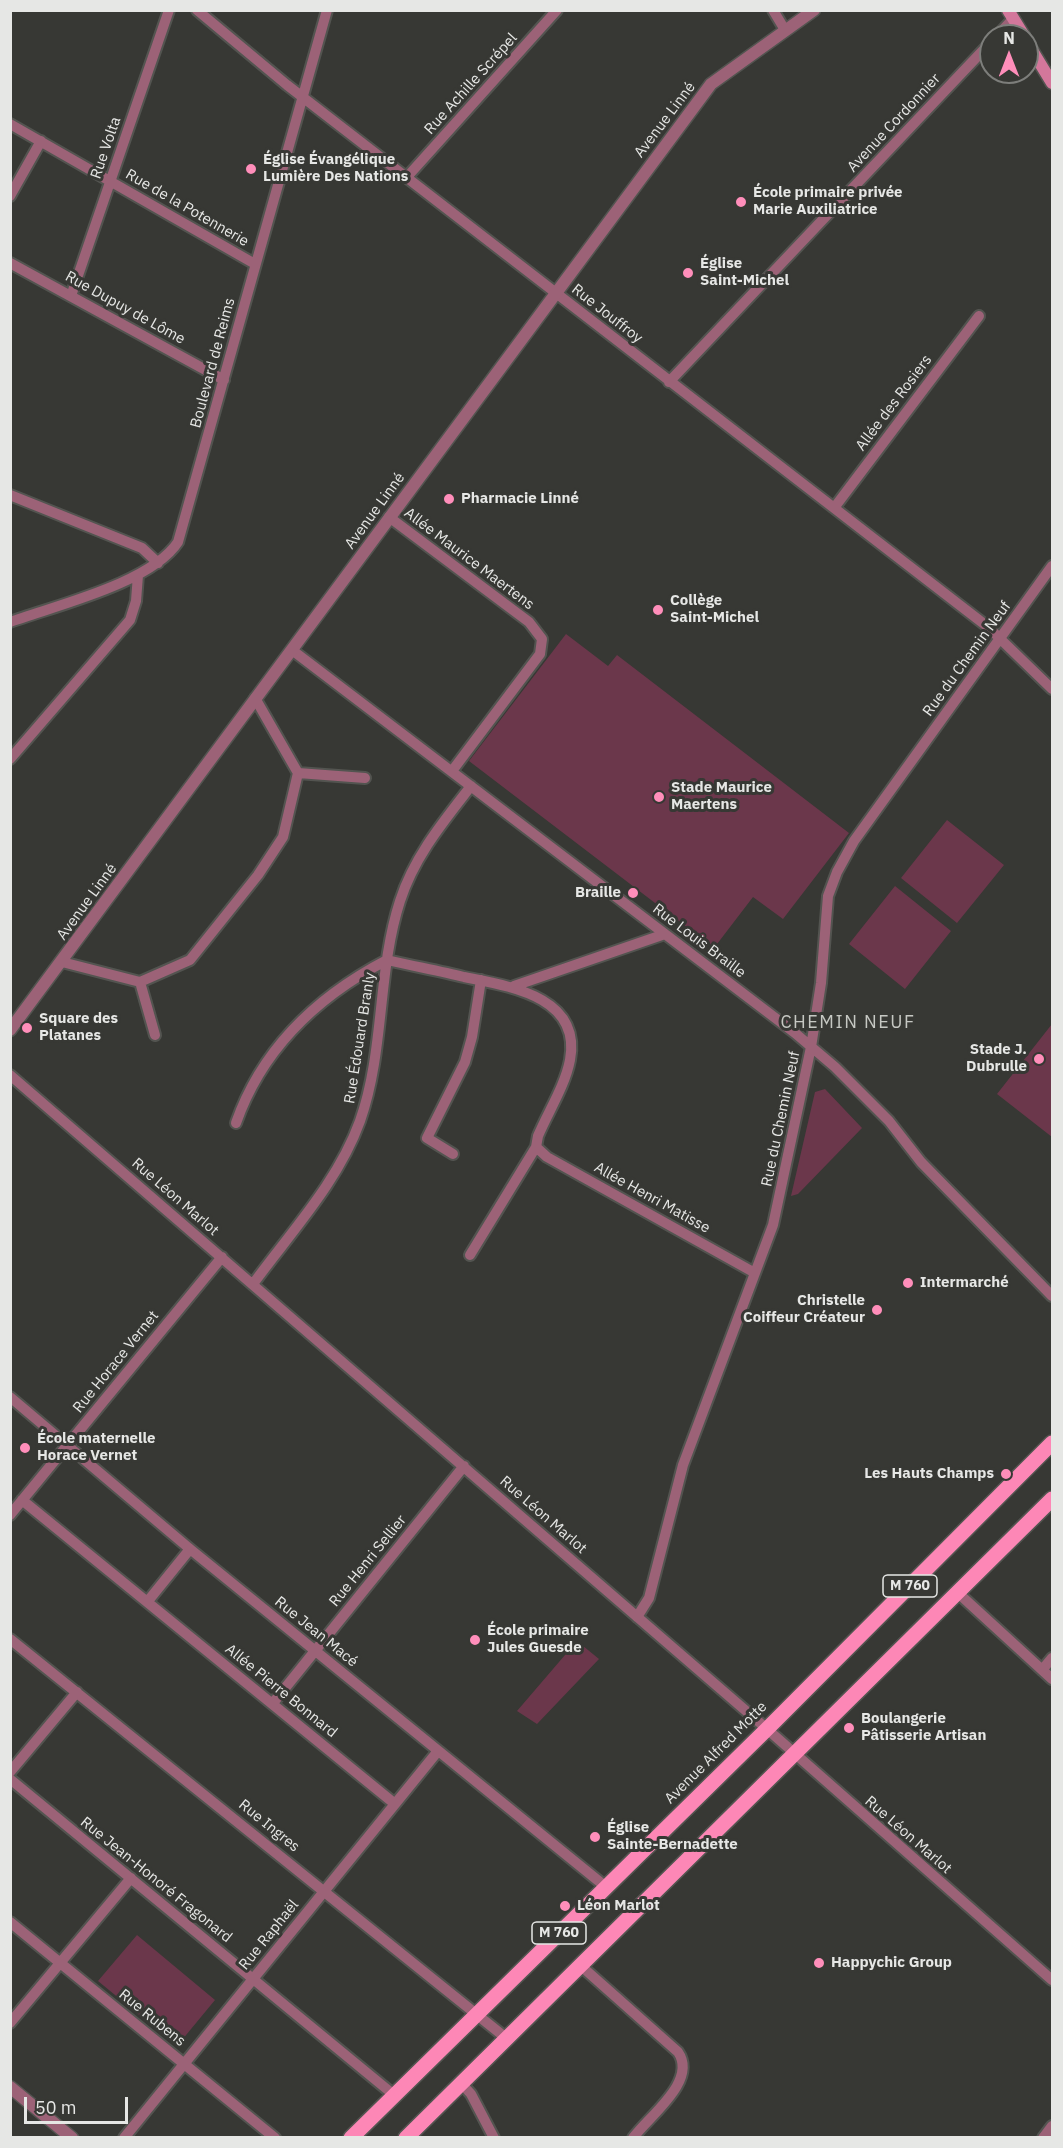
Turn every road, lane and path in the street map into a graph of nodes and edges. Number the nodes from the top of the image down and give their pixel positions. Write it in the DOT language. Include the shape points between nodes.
graph roads {
  1 [pos="169,10"];
  2 [pos="196,10"];
  3 [pos="327,10"];
  4 [pos="557,10"];
  5 [pos="773,10"];
  6 [pos="814,10"];
  7 [pos="785,30"];
  8 [pos="979,55"];
  9 [pos="1039,61"];
  10 [pos="1053,83"];
  11 [pos="303,96"];
  12 [pos="10,124"];
  13 [pos="41,141"];
  14 [pos="406,177"];
  15 [pos="110,181"];
  16 [pos="10,196"];
  17 [pos="10,263"];
  18 [pos="255,264"];
  19 [pos="556,292"];
  20 [pos="71,296"];
  21 [pos="979,316"];
  22 [pos="224,380"];
  23 [pos="669,382"];
  24 [pos="10,495"];
  25 [pos="834,508"];
  26 [pos="389,518"];
  27 [pos="158,563"];
  28 [pos="1053,566"];
  29 [pos="138,575"];
  30 [pos="10,622"];
  31 [pos="1002,639"];
  32 [pos="292,650"];
  33 [pos="1053,689"];
  34 [pos="255,698"];
  35 [pos="10,759"];
  36 [pos="452,771"];
  37 [pos="298,772"];
  38 [pos="365,778"];
  39 [pos="471,786"];
  40 [pos="665,934"];
  41 [pos="387,960"];
  42 [pos="62,962"];
  43 [pos="481,980"];
  44 [pos="140,982"];
  45 [pos="514,987"];
  46 [pos="10,1030"];
  47 [pos="154,1035"];
  48 [pos="811,1047"];
  49 [pos="10,1075"];
  50 [pos="236,1123"];
  51 [pos="536,1147"];
  52 [pos="453,1154"];
  53 [pos="470,1255"];
  54 [pos="222,1257"];
  55 [pos="755,1273"];
  56 [pos="253,1284"];
  57 [pos="1053,1296"];
  58 [pos="10,1397"];
  59 [pos="1053,1443"];
  60 [pos="67,1445"];
  61 [pos="464,1466"];
  62 [pos="1053,1499"];
  63 [pos="22,1500"];
  64 [pos="10,1515"];
  65 [pos="190,1549"];
  66 [pos="957,1592"];
  67 [pos="148,1601"];
  68 [pos="637,1617"];
  69 [pos="10,1639"];
  70 [pos="315,1650"];
  71 [pos="1053,1658"];
  72 [pos="1042,1670"];
  73 [pos="1053,1679"];
  74 [pos="77,1692"];
  75 [pos="273,1703"];
  76 [pos="767,1729"];
  77 [pos="438,1751"];
  78 [pos="793,1753"];
  79 [pos="10,1773"];
  80 [pos="10,1779"];
  81 [pos="395,1804"];
  82 [pos="131,1878"];
  83 [pos="606,1887"];
  84 [pos="325,1891"];
  85 [pos="10,1922"];
  86 [pos="61,1963"];
  87 [pos="579,1965"];
  88 [pos="253,1979"];
  89 [pos="1053,1980"];
  90 [pos="478,2013"];
  91 [pos="10,2023"];
  92 [pos="506,2038"];
  93 [pos="184,2064"];
  94 [pos="461,2083"];
  95 [pos="10,2087"];
  96 [pos="394,2095"];
  97 [pos="1053,2126"];
  98 [pos="72,2138"];
  99 [pos="124,2138"];
  100 [pos="275,2138"];
  101 [pos="351,2138"];
  102 [pos="406,2138"];
  103 [pos="494,2138"];
  104 [pos="633,2138"];
  105 [pos="1043,2138"];
  1 -- 15 [label="street, Rue Volta"];
  2 -- 11 [label="street, Rue Jouffroy"];
  3 -- 11 [label="street, Boulevard de Reims"];
  4 -- 14 [label="street, Rue Achille Scrépel"];
  5 -- 7 [label="street"];
  6 -- 7 [label="street, Avenue Linné"];
  7 -- 19 [label="street, Avenue Linné" via="711,84"];
  8 -- 23 [label="street, Avenue Cordonnier"];
  9 -- 10 [label="main road"];
  11 -- 14 [label="street, Rue Jouffroy"];
  11 -- 18 [label="street, Boulevard de Reims"];
  12 -- 13 [label="street, Rue de la Potennerie"];
  13 -- 15 [label="street, Rue de la Potennerie"];
  13 -- 16 [label="street"];
  14 -- 19 [label="street, Rue Jouffroy"];
  15 -- 18 [label="street, Rue de la Potennerie"];
  15 -- 20 [label="street, Rue Volta"];
  17 -- 20 [label="street, Rue Dupuy de Lôme"];
  18 -- 22 [label="street, Boulevard de Reims"];
  19 -- 23 [label="street, Rue Jouffroy"];
  19 -- 26 [label="street, Avenue Linné"];
  20 -- 22 [label="street, Rue Dupuy de Lôme"];
  21 -- 25 [label="street, Allée des Rosiers"];
  22 -- 27 [label="street, Boulevard de Reims" via="180,536 173,550"];
  23 -- 25 [label="street, Rue Jouffroy"];
  24 -- 27 [label="street" via="145,550"];
  25 -- 31 [label="street, Rue Jouffroy"];
  26 -- 32 [label="street, Avenue Linné"];
  26 -- 36 [label="street, Allée Maurice Maertens" via="529,622 542,639 540,654"];
  27 -- 29 [label="street, Boulevard de Reims"];
  28 -- 31 [label="street, Rue du Chemin Neuf"];
  29 -- 30 [label="street, Boulevard de Reims"];
  29 -- 35 [label="street" via="130,620"];
  31 -- 33 [label="street, Rue Jouffroy"];
  31 -- 48 [label="street, Rue du Chemin Neuf" via="854,841 837,872 826,906 821,983"];
  32 -- 34 [label="street, Avenue Linné"];
  32 -- 36 [label="street, Rue Louis Braille"];
  34 -- 37 [label="street"];
  34 -- 42 [label="street, Avenue Linné"];
  36 -- 39 [label="street, Rue Louis Braille"];
  37 -- 38 [label="street"];
  37 -- 44 [label="street" via="284,837 258,875 190,960"];
  39 -- 40 [label="street, Rue Louis Braille"];
  39 -- 41 [label="street, Rue Édouard Branly" via="414,866 397,911"];
  40 -- 45 [label="street"];
  40 -- 48 [label="street, Rue Louis Braille"];
  41 -- 43 [label="street"];
  41 -- 50 [label="street" via="293,1028 252,1083"];
  41 -- 56 [label="street, Rue Édouard Branly" via="372,1076 356,1131 331,1179"];
  42 -- 44 [label="street"];
  42 -- 46 [label="street, Avenue Linné"];
  43 -- 45 [label="street"];
  43 -- 52 [label="street" via="465,1062 427,1138"];
  44 -- 47 [label="street"];
  45 -- 51 [label="street" via="535,995 556,1011 570,1037 570,1059"];
  48 -- 55 [label="street, Rue du Chemin Neuf" via="775,1218"];
  48 -- 57 [label="street, Rue Louis Braille" via="899,1132 921,1161"];
  49 -- 54 [label="street, Rue Léon Marlot"];
  51 -- 53 [label="street"];
  51 -- 55 [label="street, Allée Henri Matisse" via="547,1157"];
  54 -- 56 [label="street, Rue Léon Marlot"];
  54 -- 60 [label="street, Rue Horace Vernet"];
  55 -- 68 [label="street, Rue du Chemin Neuf" via="683,1465 649,1598"];
  56 -- 61 [label="street, Rue Léon Marlot"];
  58 -- 60 [label="street, Rue Jean Macé"];
  59 -- 76 [label="main road, Avenue Alfred Motte / M 760"];
  60 -- 63 [label="street, Rue Horace Vernet"];
  60 -- 65 [label="street, Rue Jean Macé"];
  61 -- 68 [label="street, Rue Léon Marlot"];
  61 -- 70 [label="street, Rue Henri Sellier"];
  62 -- 66 [label="main road, M 760"];
  63 -- 64 [label="street, Rue Horace Vernet"];
  63 -- 67 [label="street, Allée Pierre Bonnard"];
  65 -- 67 [label="street"];
  65 -- 70 [label="street, Rue Jean Macé"];
  66 -- 72 [label="street"];
  66 -- 78 [label="main road, M 760"];
  67 -- 75 [label="street, Allée Pierre Bonnard"];
  68 -- 76 [label="street, Rue Léon Marlot"];
  69 -- 74 [label="street, Rue Ingres"];
  70 -- 75 [label="street, Rue Henri Sellier"];
  70 -- 77 [label="street, Rue Jean Macé"];
  71 -- 72 [label="street"];
  72 -- 73 [label="street"];
  74 -- 79 [label="street"];
  74 -- 84 [label="street, Rue Ingres"];
  75 -- 81 [label="street, Allée Pierre Bonnard"];
  76 -- 78 [label="street, Rue Léon Marlot"];
  76 -- 83 [label="main road, Avenue Alfred Motte / M 760"];
  77 -- 81 [label="street, Rue Raphaël"];
  77 -- 83 [label="street, Rue Jean Macé"];
  78 -- 87 [label="main road, M 760"];
  78 -- 89 [label="street, Rue Léon Marlot"];
  80 -- 82 [label="street, Rue Jean-Honoré Fragonard"];
  81 -- 84 [label="street, Rue Raphaël"];
  82 -- 86 [label="street"];
  82 -- 88 [label="street, Rue Jean-Honoré Fragonard"];
  83 -- 90 [label="main road, Avenue Alfred Motte / M 760"];
  84 -- 88 [label="street, Rue Raphaël"];
  84 -- 90 [label="street, Rue Ingres"];
  85 -- 86 [label="street, Rue Rubens"];
  86 -- 91 [label="street"];
  86 -- 93 [label="street, Rue Rubens"];
  87 -- 92 [label="main road, M 760"];
  87 -- 104 [label="street" via="682,2059 680,2083"];
  88 -- 93 [label="street, Rue Raphaël"];
  88 -- 96 [label="street, Rue Jean-Honoré Fragonard"];
  90 -- 92 [label="street, Rue Ingres"];
  90 -- 96 [label="main road, Avenue Alfred Motte / M 760"];
  92 -- 94 [label="main road, M 760"];
  93 -- 99 [label="street, Rue Raphaël"];
  93 -- 100 [label="street, Rue Rubens"];
  94 -- 102 [label="main road, M 760"];
  94 -- 103 [label="street"];
  95 -- 98 [label="street"];
  96 -- 101 [label="main road, Avenue Alfred Motte / M 760"];
  97 -- 105 [label="street"];
}
